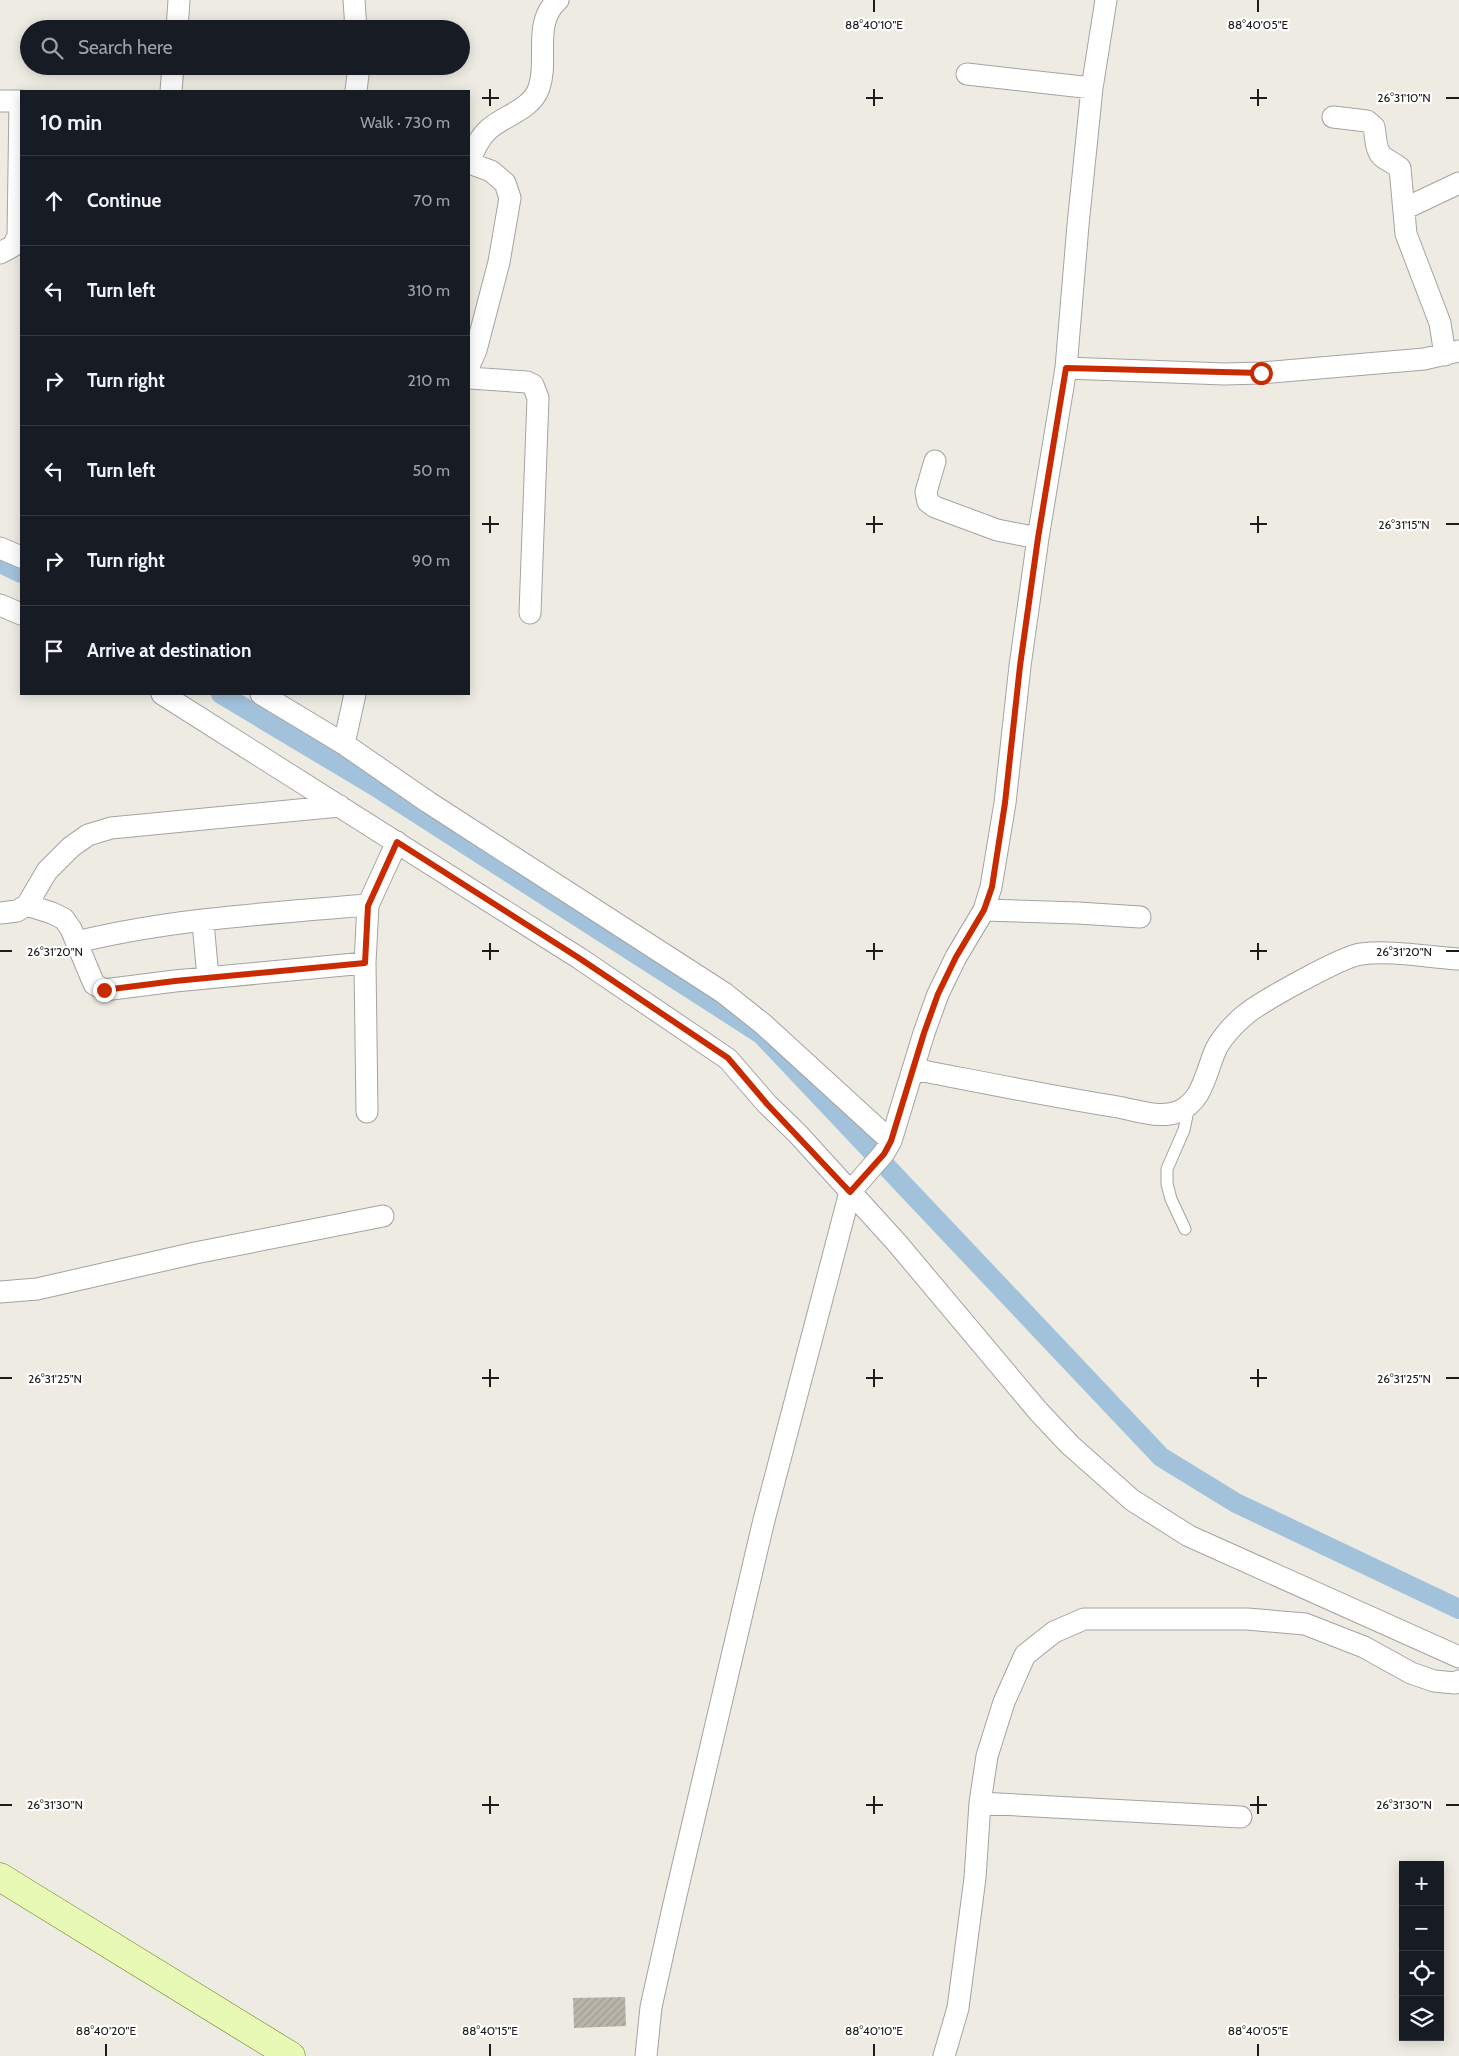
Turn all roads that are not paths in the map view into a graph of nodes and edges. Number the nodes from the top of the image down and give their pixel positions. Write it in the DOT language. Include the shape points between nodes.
graph roads {
  1 [pos="179,0"];
  2 [pos="354,0"];
  3 [pos="558,0"];
  4 [pos="1106,0"];
  5 [pos="178,20"];
  6 [pos="355,20"];
  7 [pos="967,74"];
  8 [pos="172,75"];
  9 [pos="358,75"];
  10 [pos="1092,88"];
  11 [pos="171,90"];
  12 [pos="356,90"];
  13 [pos="14,101"];
  14 [pos="1334,117"];
  15 [pos="470,160"];
  16 [pos="470,162"];
  17 [pos="1459,183"];
  18 [pos="1404,209"];
  19 [pos="0,253"];
  20 [pos="1452,353"];
  21 [pos="470,364"];
  22 [pos="1066,368"];
  23 [pos="470,378"];
  24 [pos="935,461"];
  25 [pos="1038,538"];
  26 [pos="0,548"];
  27 [pos="20,557"];
  28 [pos="0,605"];
  29 [pos="530,613"];
  30 [pos="20,614"];
  31 [pos="164,695"];
  32 [pos="264,695"];
  33 [pos="355,695"];
  34 [pos="344,744"];
  35 [pos="340,806"];
  36 [pos="397,842"];
  37 [pos="27,904"];
  38 [pos="368,906"];
  39 [pos="984,910"];
  40 [pos="0,913"];
  41 [pos="1140,917"];
  42 [pos="203,922"];
  43 [pos="76,942"];
  44 [pos="1459,959"];
  45 [pos="365,963"];
  46 [pos="208,978"];
  47 [pos="913,1069"];
  48 [pos="1189,1106"];
  49 [pos="367,1112"];
  50 [pos="888,1147"];
  51 [pos="855,1187"];
  52 [pos="383,1216"];
  53 [pos="1185,1229"];
  54 [pos="0,1292"];
  55 [pos="1459,1657"];
  56 [pos="1459,1681"];
  57 [pos="980,1803"];
  58 [pos="1240,1817"];
  59 [pos="0,1877"];
  60 [pos="291,2056"];
  61 [pos="646,2056"];
  62 [pos="944,2056"];
  1 -- 5 [label="street"];
  2 -- 6 [label="street"];
  3 -- 15 [label="street" via="547,15 542,35 542,71 538,88 529,103 489,129 478,141"];
  4 -- 10 [label="street"];
  7 -- 10 [label="street"];
  8 -- 11 [label="street"];
  9 -- 12 [label="street"];
  10 -- 22 [label="street"];
  13 -- 19 [label="street" via="18,236 14,246"];
  14 -- 18 [label="street" via="1367,121 1374,127 1377,149 1382,157 1400,168"];
  16 -- 21 [label="street" via="491,171 505,182 510,198 499,262"];
  17 -- 18 [label="street"];
  18 -- 20 [label="street" via="1406,234"];
  20 -- 22 [label="street" via="1261,373"];
  22 -- 25 [label="street"];
  23 -- 29 [label="street" via="527,382 533,385 538,398"];
  24 -- 25 [label="street" via="926,492 928,502 997,530"];
  25 -- 39 [label="street" via="1005,803 992,887"];
  26 -- 27 [label="street"];
  28 -- 30 [label="street"];
  31 -- 35 [label="street"];
  32 -- 34 [label="street"];
  33 -- 34 [label="street"];
  34 -- 50 [label="street" via="724,993 763,1024"];
  35 -- 36 [label="street"];
  35 -- 37 [label="street" via="110,828 88,835 71,847 47,871"];
  36 -- 38 [label="street"];
  36 -- 51 [label="street" via="728,1058 767,1104"];
  37 -- 40 [label="street" via="17,911"];
  37 -- 43 [label="street" via="64,919"];
  38 -- 42 [label="street"];
  38 -- 45 [label="street"];
  39 -- 41 [label="street"];
  39 -- 47 [label="street" via="938,994"];
  42 -- 43 [label="street"];
  42 -- 46 [label="street"];
  43 -- 46 [label="street" via="94,984 104,990"];
  44 -- 48 [label="street" via="1376,953 1342,959 1246,1014 1231,1028 1218,1046 1198,1095"];
  45 -- 46 [label="street"];
  45 -- 49 [label="street"];
  47 -- 48 [label="street" via="1152,1113 1176,1113"];
  47 -- 50 [label="street"];
  48 -- 53 [label="lane" via="1182,1135 1167,1169 1171,1199"];
  50 -- 51 [label="street"];
  51 -- 55 [label="street" via="897,1243 1045,1418 1070,1445 1132,1500 1189,1536"];
  51 -- 61 [label="street" via="760,1534 651,2007"];
  52 -- 54 [label="street" via="195,1253 37,1289"];
  56 -- 57 [label="street" via="1434,1681 1411,1673 1364,1647 1305,1624 1247,1619 1084,1619 1054,1632 1025,1655 1004,1702 987,1756"];
  57 -- 58 [label="street"];
  57 -- 62 [label="street" via="975,1878 958,2008"];
  59 -- 60 [label="street"];
}
